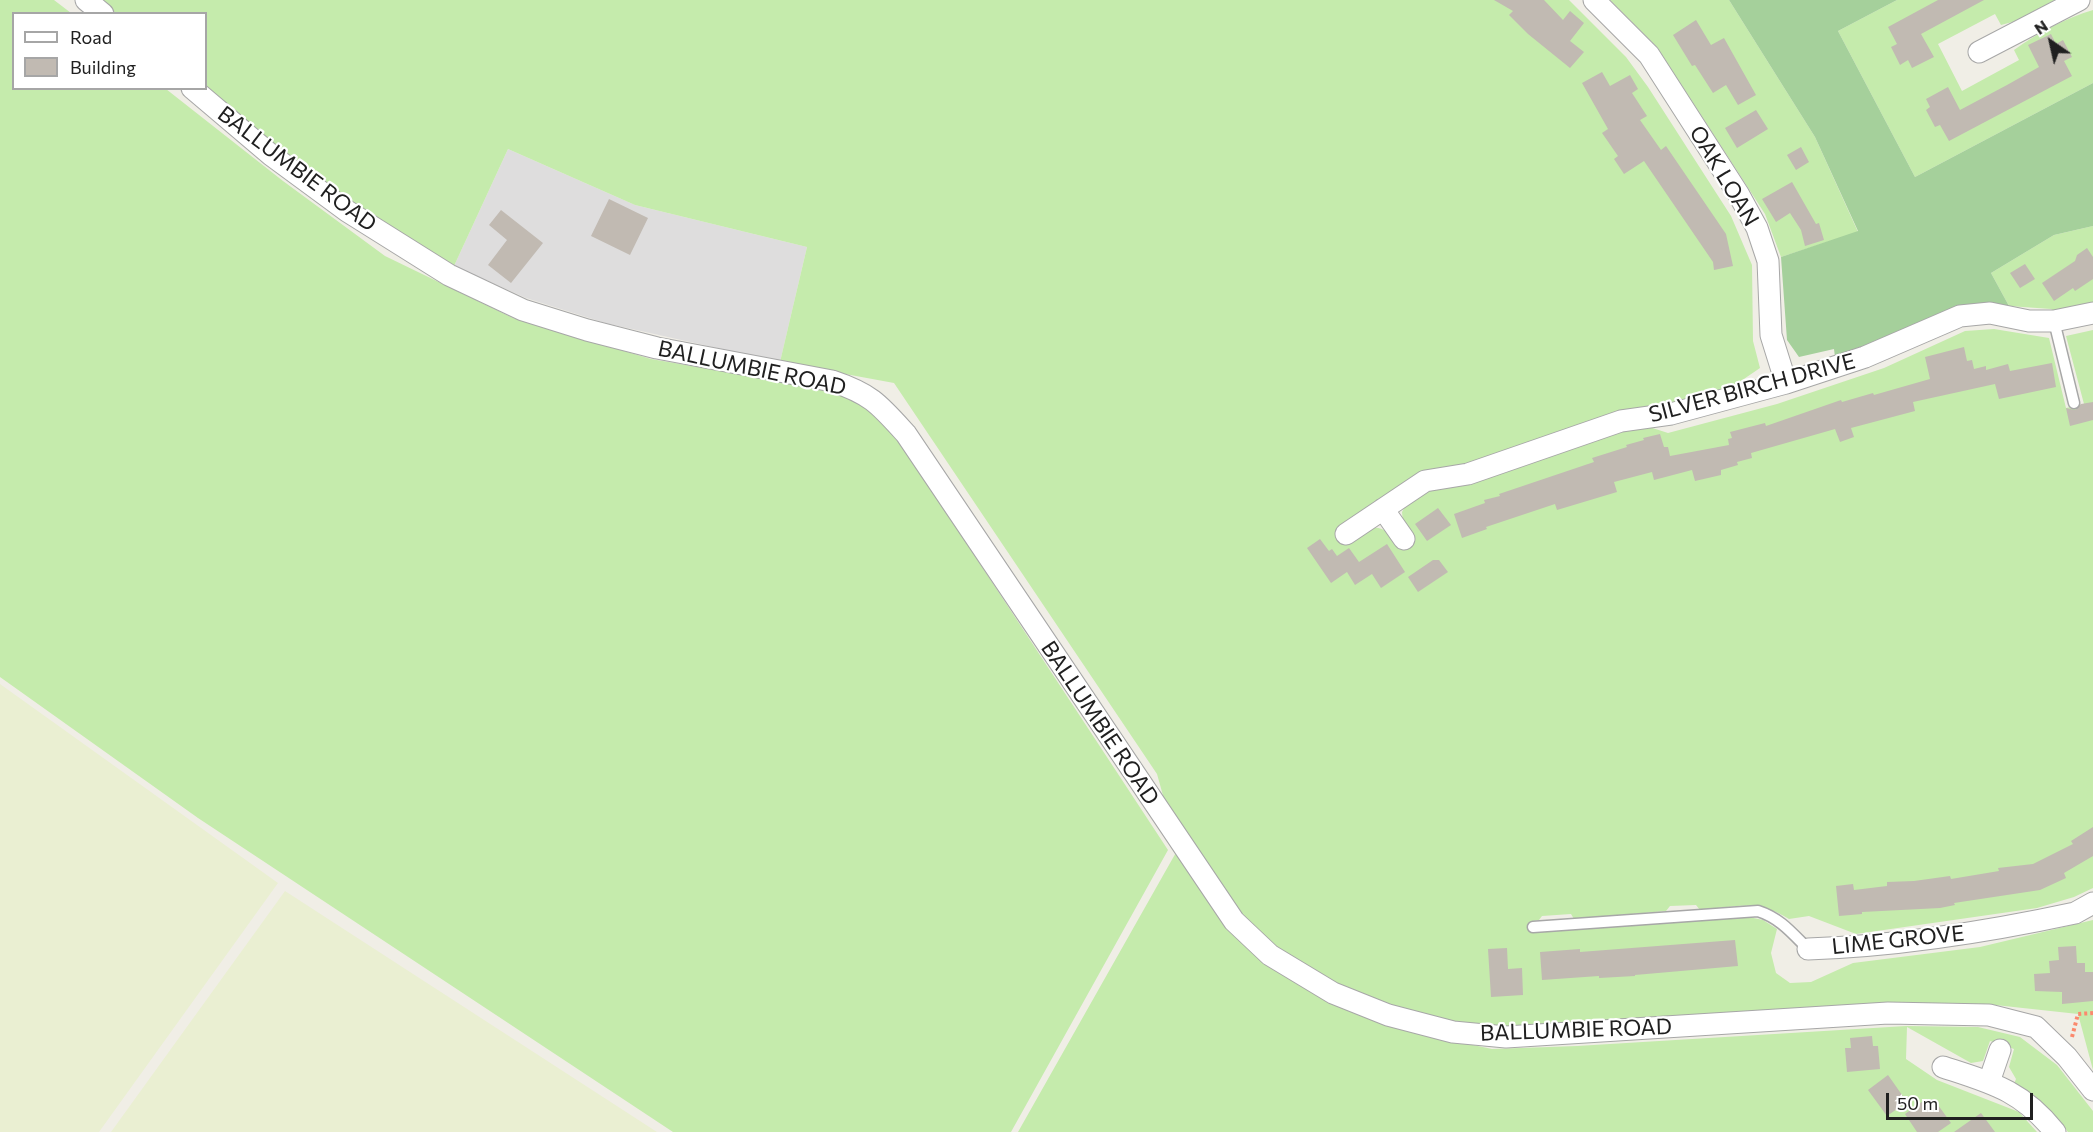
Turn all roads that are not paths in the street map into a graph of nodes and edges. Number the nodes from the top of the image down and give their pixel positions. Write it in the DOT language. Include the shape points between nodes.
graph roads {
  1 [pos="86,0"];
  2 [pos="1594,0"];
  3 [pos="2079,0"];
  4 [pos="100,12"];
  5 [pos="1979,52"];
  6 [pos="194,90"];
  7 [pos="2093,313"];
  8 [pos="2054,321"];
  9 [pos="1786,383"];
  10 [pos="2074,403"];
  11 [pos="1383,509"];
  12 [pos="1346,534"];
  13 [pos="1404,539"];
  14 [pos="2093,903"];
  15 [pos="1533,927"];
  16 [pos="1808,949"];
  17 [pos="2000,1050"];
  18 [pos="1943,1066"];
  19 [pos="1989,1082"];
  20 [pos="2093,1090"];
  21 [pos="2055,1132"];
  1 -- 4 [label="street"];
  2 -- 9 [label="street, OAK LOAN" via="1649,55 1757,228 1768,261 1771,335"];
  3 -- 5 [label="street"];
  6 -- 20 [label="street, BALLUMBIE ROAD" via="271,155 347,211 449,275 523,310 657,348 832,381 858,390 881,405 906,434 1234,921 1270,955 1333,993 1388,1015 1453,1032 1506,1037 1888,1014 1989,1015 2036,1028 2067,1057"];
  7 -- 8 [label="street, SILVER BIRCH DRIVE"];
  8 -- 9 [label="street, SILVER BIRCH DRIVE" via="2029,321 1990,313 1960,316 1865,357"];
  8 -- 10 [label="lane"];
  9 -- 11 [label="street, SILVER BIRCH DRIVE" via="1671,414 1621,420 1468,474 1425,481"];
  11 -- 12 [label="street, SILVER BIRCH DRIVE"];
  11 -- 13 [label="street"];
  14 -- 16 [label="street, LIME GROVE" via="2075,913 1951,936 1853,948"];
  15 -- 16 [label="lane, LIME GROVE" via="1758,911 1784,924"];
  17 -- 19 [label="street"];
  18 -- 19 [label="street"];
  19 -- 21 [label="street" via="2029,1103"];
}
